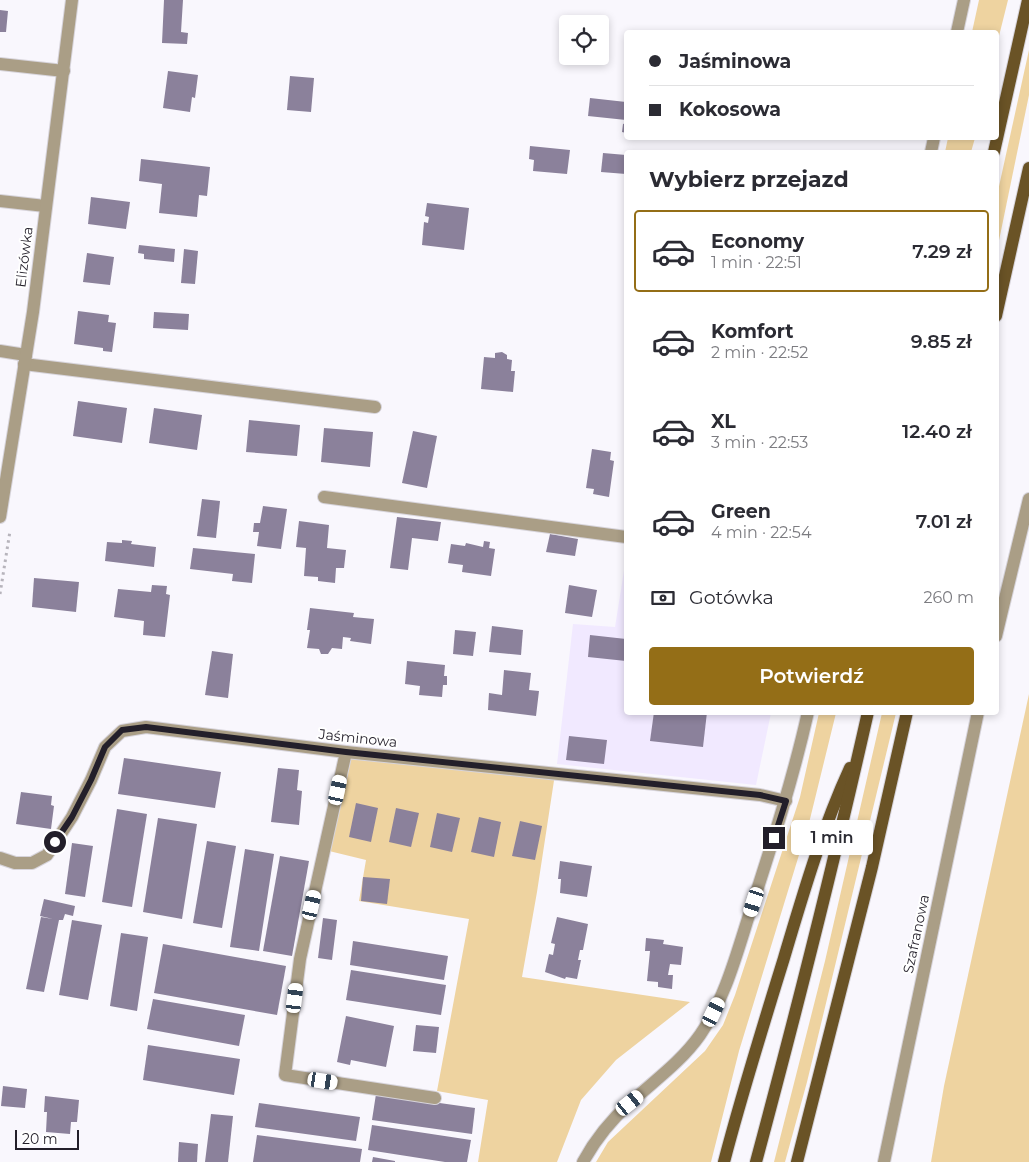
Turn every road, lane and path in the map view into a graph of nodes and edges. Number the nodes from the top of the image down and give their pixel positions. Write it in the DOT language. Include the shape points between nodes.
graph roads {
  1 [pos="72,0"];
  2 [pos="964,0"];
  3 [pos="1028,0"];
  4 [pos="957,30"];
  5 [pos="0,64"];
  6 [pos="64,71"];
  7 [pos="999,130"];
  8 [pos="1029,168"];
  9 [pos="0,201"];
  10 [pos="45,206"];
  11 [pos="999,303"];
  12 [pos="0,352"];
  13 [pos="25,359"];
  14 [pos="375,407"];
  15 [pos="324,497"];
  16 [pos="1029,499"];
  17 [pos="0,517"];
  18 [pos="624,537"];
  19 [pos="999,624"];
  20 [pos="807,715"];
  21 [pos="867,715"];
  22 [pos="906,715"];
  23 [pos="977,715"];
  24 [pos="861,743"];
  25 [pos="346,752"];
  26 [pos="786,801"];
  27 [pos="0,858"];
  28 [pos="435,1098"];
  29 [pos="812,1104"];
  30 [pos="583,1162"];
  31 [pos="724,1162"];
  32 [pos="756,1162"];
  33 [pos="797,1162"];
  34 [pos="806,1162"];
  35 [pos="884,1162"];
  1 -- 6 [label="street, Elizówka"];
  2 -- 4 [label="street"];
  3 -- 7 [label="main road"];
  5 -- 6 [label="street"];
  6 -- 10 [label="street, Elizówka"];
  8 -- 11 [label="main road"];
  9 -- 10 [label="street"];
  10 -- 13 [label="street, Elizówka"];
  12 -- 13 [label="street"];
  13 -- 14 [label="street"];
  13 -- 17 [label="street, Elizówka"];
  15 -- 18 [label="street"];
  16 -- 19 [label="street"];
  20 -- 26 [label="street"];
  21 -- 24 [label="main road"];
  22 -- 29 [label="main road"];
  23 -- 35 [label="street, Szafranowa"];
  24 -- 31 [label="main road" via="828,817"];
  24 -- 32 [label="main road" via="809,962"];
  25 -- 26 [label="street, Jaśminowa" via="760,795"];
  25 -- 27 [label="street, Jaśminowa" via="146,727 122,730 105,747 72,817 47,855 32,863 15,863"];
  25 -- 28 [label="street" via="300,959 286,1075"];
  26 -- 30 [label="street" via="727,982 706,1025 693,1045 605,1129"];
  29 -- 33 [label="main road"];
  29 -- 34 [label="main road"];
}
